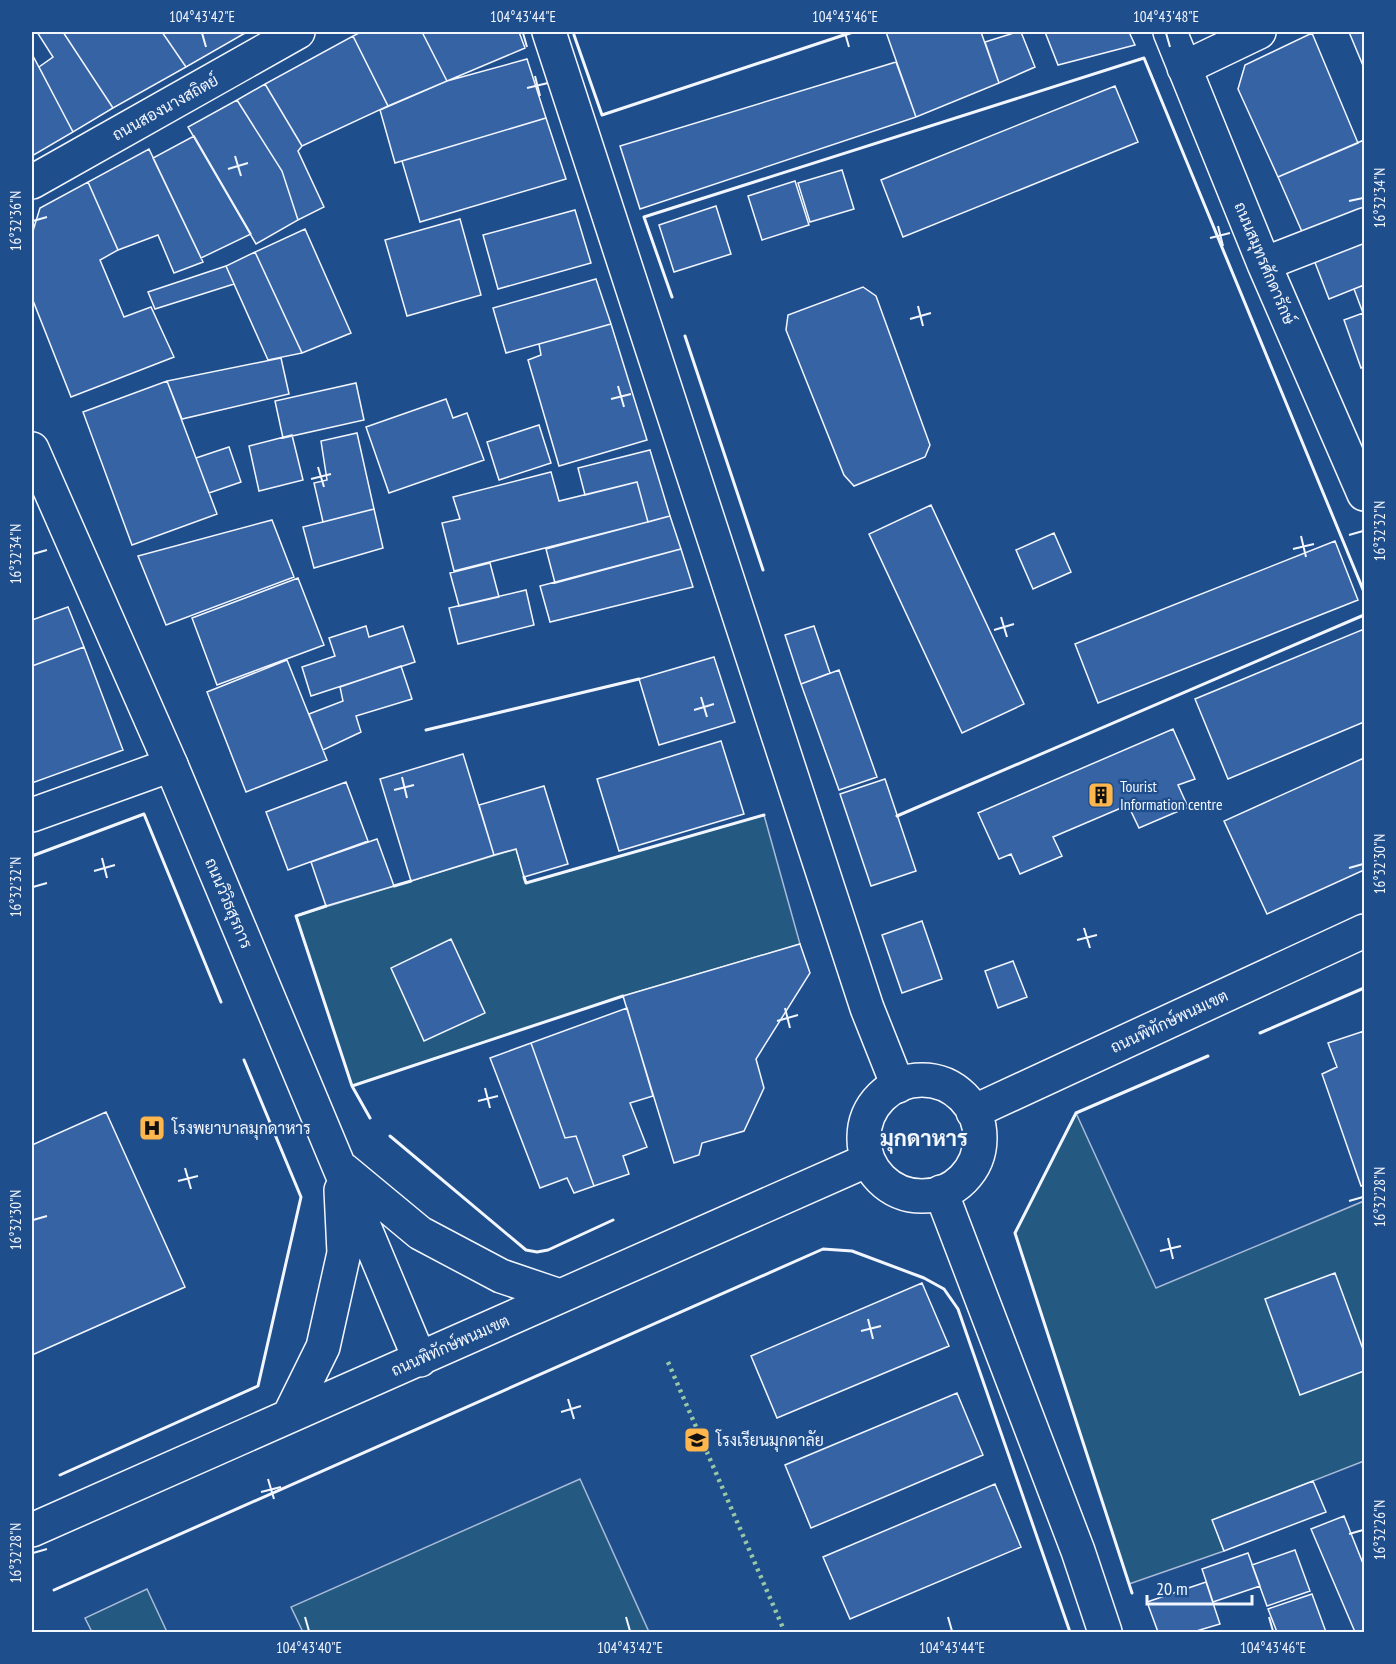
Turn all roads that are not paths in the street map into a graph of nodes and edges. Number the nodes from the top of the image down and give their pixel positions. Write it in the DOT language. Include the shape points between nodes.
graph roads {
  1 [pos="298,32"];
  2 [pos="549,32"];
  3 [pos="1170,32"];
  4 [pos="1259,32"];
  5 [pos="1184,68"];
  6 [pos="32,182"];
  7 [pos="1365,225"];
  8 [pos="1264,264"];
  9 [pos="32,449"];
  10 [pos="1365,494"];
  11 [pos="171,765"];
  12 [pos="32,815"];
  13 [pos="1365,931"];
  14 [pos="898,1086"];
  15 [pos="973,1112"];
  16 [pos="868,1160"];
  17 [pos="340,1167"];
  18 [pos="941,1192"];
  19 [pos="560,1296"];
  20 [pos="420,1360"];
  21 [pos="290,1414"];
  22 [pos="32,1530"];
  23 [pos="1105,1632"];
  1 -- 6 [label="main road, ถนนสองนางสถิตย์"];
  2 -- 14 [label="main road" via="867,1008"];
  3 -- 5 [label="main road, ถนนสมุทรศักดารักษ์"];
  4 -- 5 [label="main road"];
  5 -- 8 [label="main road, ถนนสมุทรศักดารักษ์"];
  7 -- 8 [label="main road"];
  8 -- 10 [label="main road, ถนนสมุทรศักดารักษ์"];
  9 -- 11 [label="main road, ถนนวิวิธสุรการ"];
  11 -- 12 [label="main road"];
  11 -- 17 [label="main road, ถนนวิวิธสุรการ"];
  13 -- 15 [label="main road, ถนนพิทักษ์พนมเขต"];
  14 -- 15 [label="main road" via="927,1080 947,1086"];
  14 -- 16 [label="main road" via="887,1091 870,1111 864,1130"];
  15 -- 18 [label="main road" via="980,1142 974,1165 961,1181"];
  16 -- 18 [label="main road" via="890,1187 908,1195"];
  16 -- 19 [label="main road, ถนนพิทักษ์พนมเขต"];
  17 -- 19 [label="main road" via="420,1233 501,1276"];
  17 -- 20 [label="main road, ถนนวิวิธสุรการ"];
  17 -- 21 [label="main road" via="344,1254 323,1347"];
  18 -- 23 [label="main road"];
  19 -- 20 [label="main road, ถนนพิทักษ์พนมเขต"];
  20 -- 21 [label="main road, ถนนพิทักษ์พนมเขต"];
  21 -- 22 [label="main road, ถนนพิทักษ์พนมเขต"];
}
